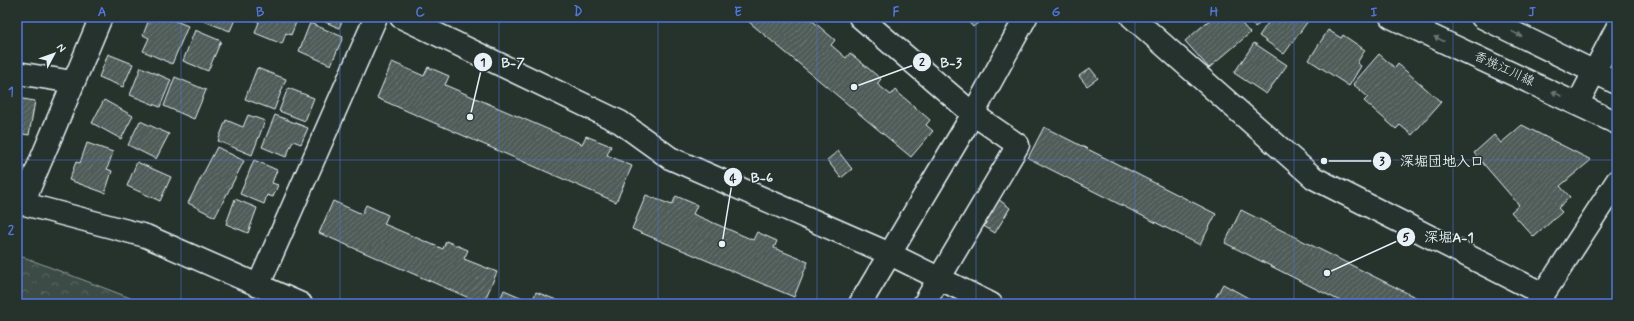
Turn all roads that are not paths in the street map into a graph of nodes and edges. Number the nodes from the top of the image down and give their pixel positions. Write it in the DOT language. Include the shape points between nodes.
graph roads {
  1 [pos="101,17"];
  2 [pos="376,17"];
  3 [pos="401,17"];
  4 [pos="860,17"];
  5 [pos="1026,17"];
  6 [pos="1132,17"];
  7 [pos="1391,17"];
  8 [pos="1482,17"];
  9 [pos="1617,28"];
  10 [pos="1593,71"];
  11 [pos="17,74"];
  12 [pos="73,82"];
  13 [pos="1617,83"];
  14 [pos="1578,103"];
  15 [pos="973,114"];
  16 [pos="1617,123"];
  17 [pos="1617,181"];
  18 [pos="20,202"];
  19 [pos="890,254"];
  20 [pos="940,278"];
  21 [pos="258,286"];
  22 [pos="1540,299"];
  23 [pos="301,304"];
  24 [pos="860,304"];
  25 [pos="924,304"];
  26 [pos="991,304"];
  1 -- 12 [label="street"];
  2 -- 21 [label="street"];
  3 -- 19 [label="street" via="620,122 670,158"];
  4 -- 15 [label="street"];
  5 -- 15 [label="street"];
  6 -- 22 [label="street" via="1314,178"];
  14 -- 7 [label="street, 香焼江川線, one-way"];
  8 -- 10 [label="street, one-way"];
  9 -- 10 [label="street"];
  10 -- 13 [label="street"];
  10 -- 14 [label="street"];
  11 -- 12 [label="street"];
  12 -- 18 [label="street"];
  14 -- 16 [label="street, 香焼江川線"];
  15 -- 19 [label="street"];
  15 -- 20 [label="street" via="1018,145"];
  17 -- 22 [label="street"];
  18 -- 21 [label="street" via="146,236"];
  19 -- 20 [label="street"];
  19 -- 24 [label="street"];
  20 -- 25 [label="street"];
  20 -- 26 [label="street"];
  21 -- 23 [label="street"];
}
